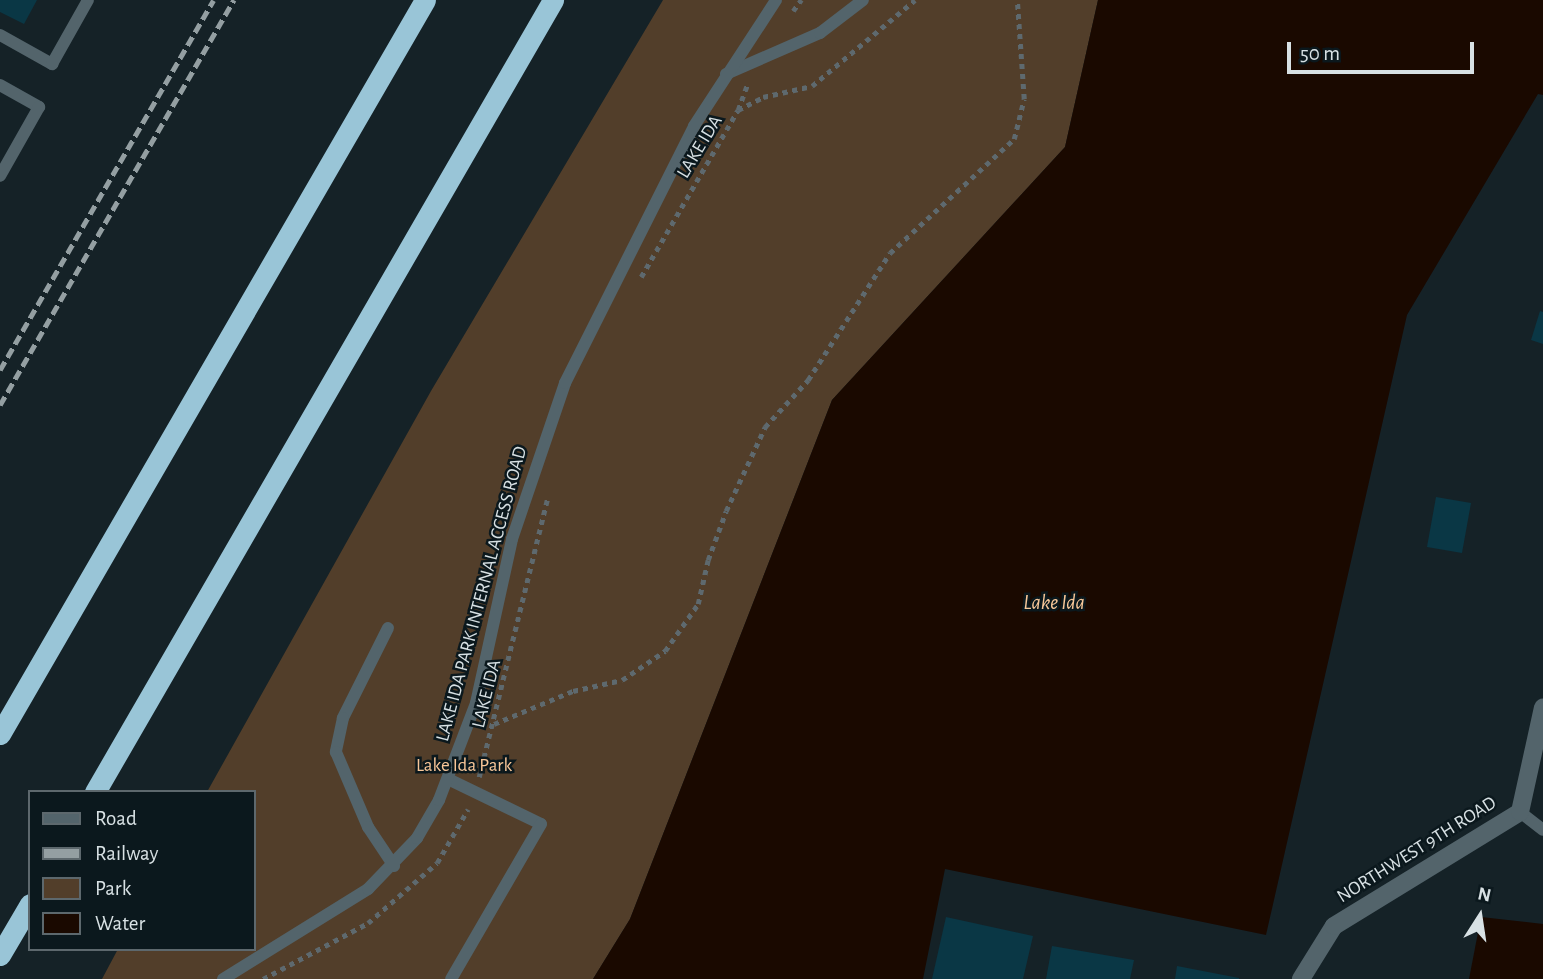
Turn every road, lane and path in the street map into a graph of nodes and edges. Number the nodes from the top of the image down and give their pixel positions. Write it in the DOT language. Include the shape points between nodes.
graph roads {
  1 [pos="88,0"];
  2 [pos="425,0"];
  3 [pos="554,0"];
  4 [pos="776,0"];
  5 [pos="801,0"];
  6 [pos="863,0"];
  7 [pos="915,0"];
  8 [pos="1017,0"];
  9 [pos="786,21"];
  10 [pos="0,35"];
  11 [pos="755,64"];
  12 [pos="726,74"];
  13 [pos="0,85"];
  14 [pos="738,110"];
  15 [pos="0,176"];
  16 [pos="639,281"];
  17 [pos="549,494"];
  18 [pos="388,628"];
  19 [pos="1543,707"];
  20 [pos="494,724"];
  21 [pos="0,734"];
  22 [pos="448,779"];
  23 [pos="96,790"];
  24 [pos="475,791"];
  25 [pos="1520,812"];
  26 [pos="1543,830"];
  27 [pos="394,866"];
  28 [pos="28,907"];
  29 [pos="0,956"];
  30 [pos="234,977"];
  31 [pos="263,979"];
  32 [pos="451,979"];
  33 [pos="1301,979"];
  1 -- 10 [label="lane" via="52,64"];
  2 -- 21 [label="highway"];
  3 -- 23 [label="highway"];
  4 -- 12 [label="lane, LAKE IDA PARK INTERNAL ACCESS ROAD"];
  5 -- 9 [label="path"];
  6 -- 11 [label="lane" via="821,33"];
  7 -- 14 [label="path" via="812,86 763,97"];
  8 -- 20 [label="path" via="1024,99 1014,139 890,253 808,380 765,428 721,523 698,604 666,651 622,680 573,691"];
  11 -- 12 [label="lane"];
  11 -- 14 [label="path, LAKE IDA"];
  12 -- 22 [label="lane, LAKE IDA PARK INTERNAL ACCESS ROAD" via="682,150 565,383 516,526 476,703"];
  13 -- 15 [label="lane" via="39,107"];
  14 -- 16 [label="path, LAKE IDA"];
  17 -- 20 [label="path, LAKE IDA"];
  18 -- 27 [label="lane" via="343,718 336,752 368,827"];
  19 -- 25 [label="street, NORTHWEST 9TH ROAD"];
  20 -- 24 [label="path, LAKE IDA"];
  22 -- 24 [label="lane"];
  22 -- 27 [label="lane, LAKE IDA PARK INTERNAL ACCESS ROAD" via="417,838"];
  24 -- 31 [label="path, LAKE IDA" via="437,863 368,923"];
  24 -- 32 [label="lane" via="541,824"];
  25 -- 26 [label="lane"];
  25 -- 33 [label="street, NORTHWEST 9TH ROAD" via="1334,926"];
  27 -- 30 [label="lane, LAKE IDA PARK INTERNAL ACCESS ROAD" via="316,925"];
  28 -- 29 [label="highway"];
}
